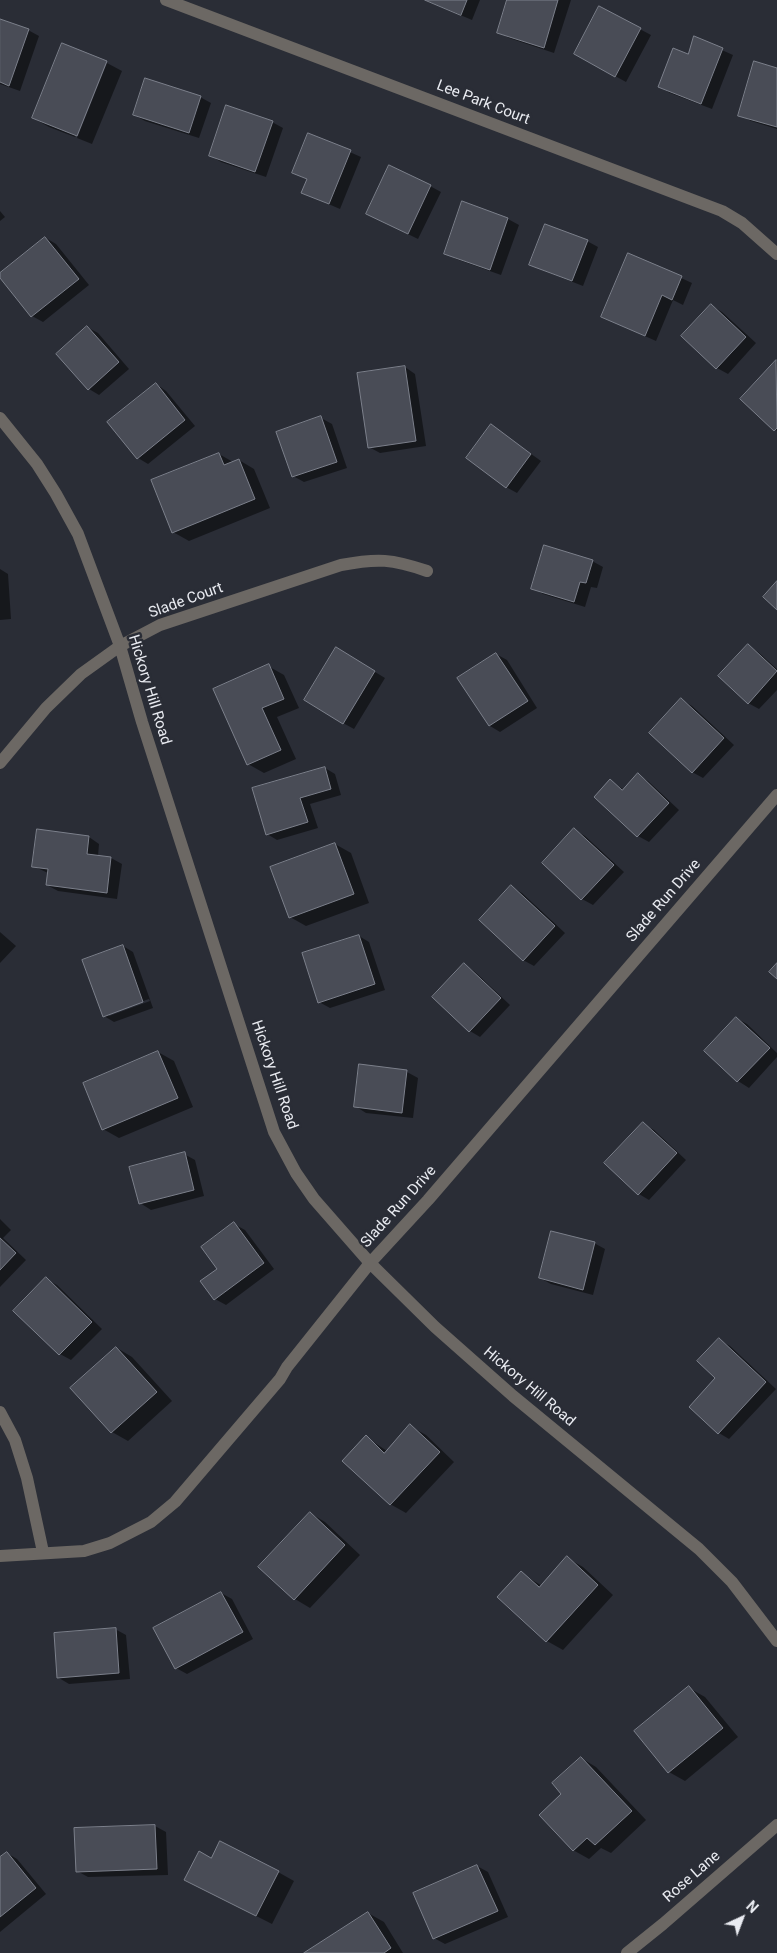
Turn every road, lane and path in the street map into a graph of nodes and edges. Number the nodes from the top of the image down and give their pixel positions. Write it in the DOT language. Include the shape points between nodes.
graph roads {
  1 [pos="166,0"];
  2 [pos="777,254"];
  3 [pos="0,418"];
  4 [pos="427,571"];
  5 [pos="120,646"];
  6 [pos="0,763"];
  7 [pos="777,795"];
  8 [pos="370,1263"];
  9 [pos="0,1412"];
  10 [pos="43,1552"];
  11 [pos="0,1556"];
  12 [pos="777,1641"];
  13 [pos="777,1825"];
  14 [pos="627,1953"];
  1 -- 2 [label="street, Lee Park Court" via="722,211 742,222"];
  3 -- 5 [label="street, Hickory Hill Road" via="37,464 78,534"];
  4 -- 5 [label="street, Slade Court" via="399,562 369,560 341,565 160,625"];
  5 -- 6 [label="street, Slade Court" via="81,674 53,701"];
  5 -- 8 [label="street, Hickory Hill Road" via="274,1132 314,1199"];
  7 -- 8 [label="street, Slade Run Drive"];
  8 -- 10 [label="street, Slade Run Drive" via="280,1379 175,1502 151,1522 110,1544 84,1550"];
  8 -- 12 [label="street, Hickory Hill Road" via="435,1327 513,1396 699,1549 732,1582"];
  9 -- 10 [label="street" via="16,1440"];
  10 -- 11 [label="street, Slade Run Drive"];
  13 -- 14 [label="street, Rose Lane"];
}
